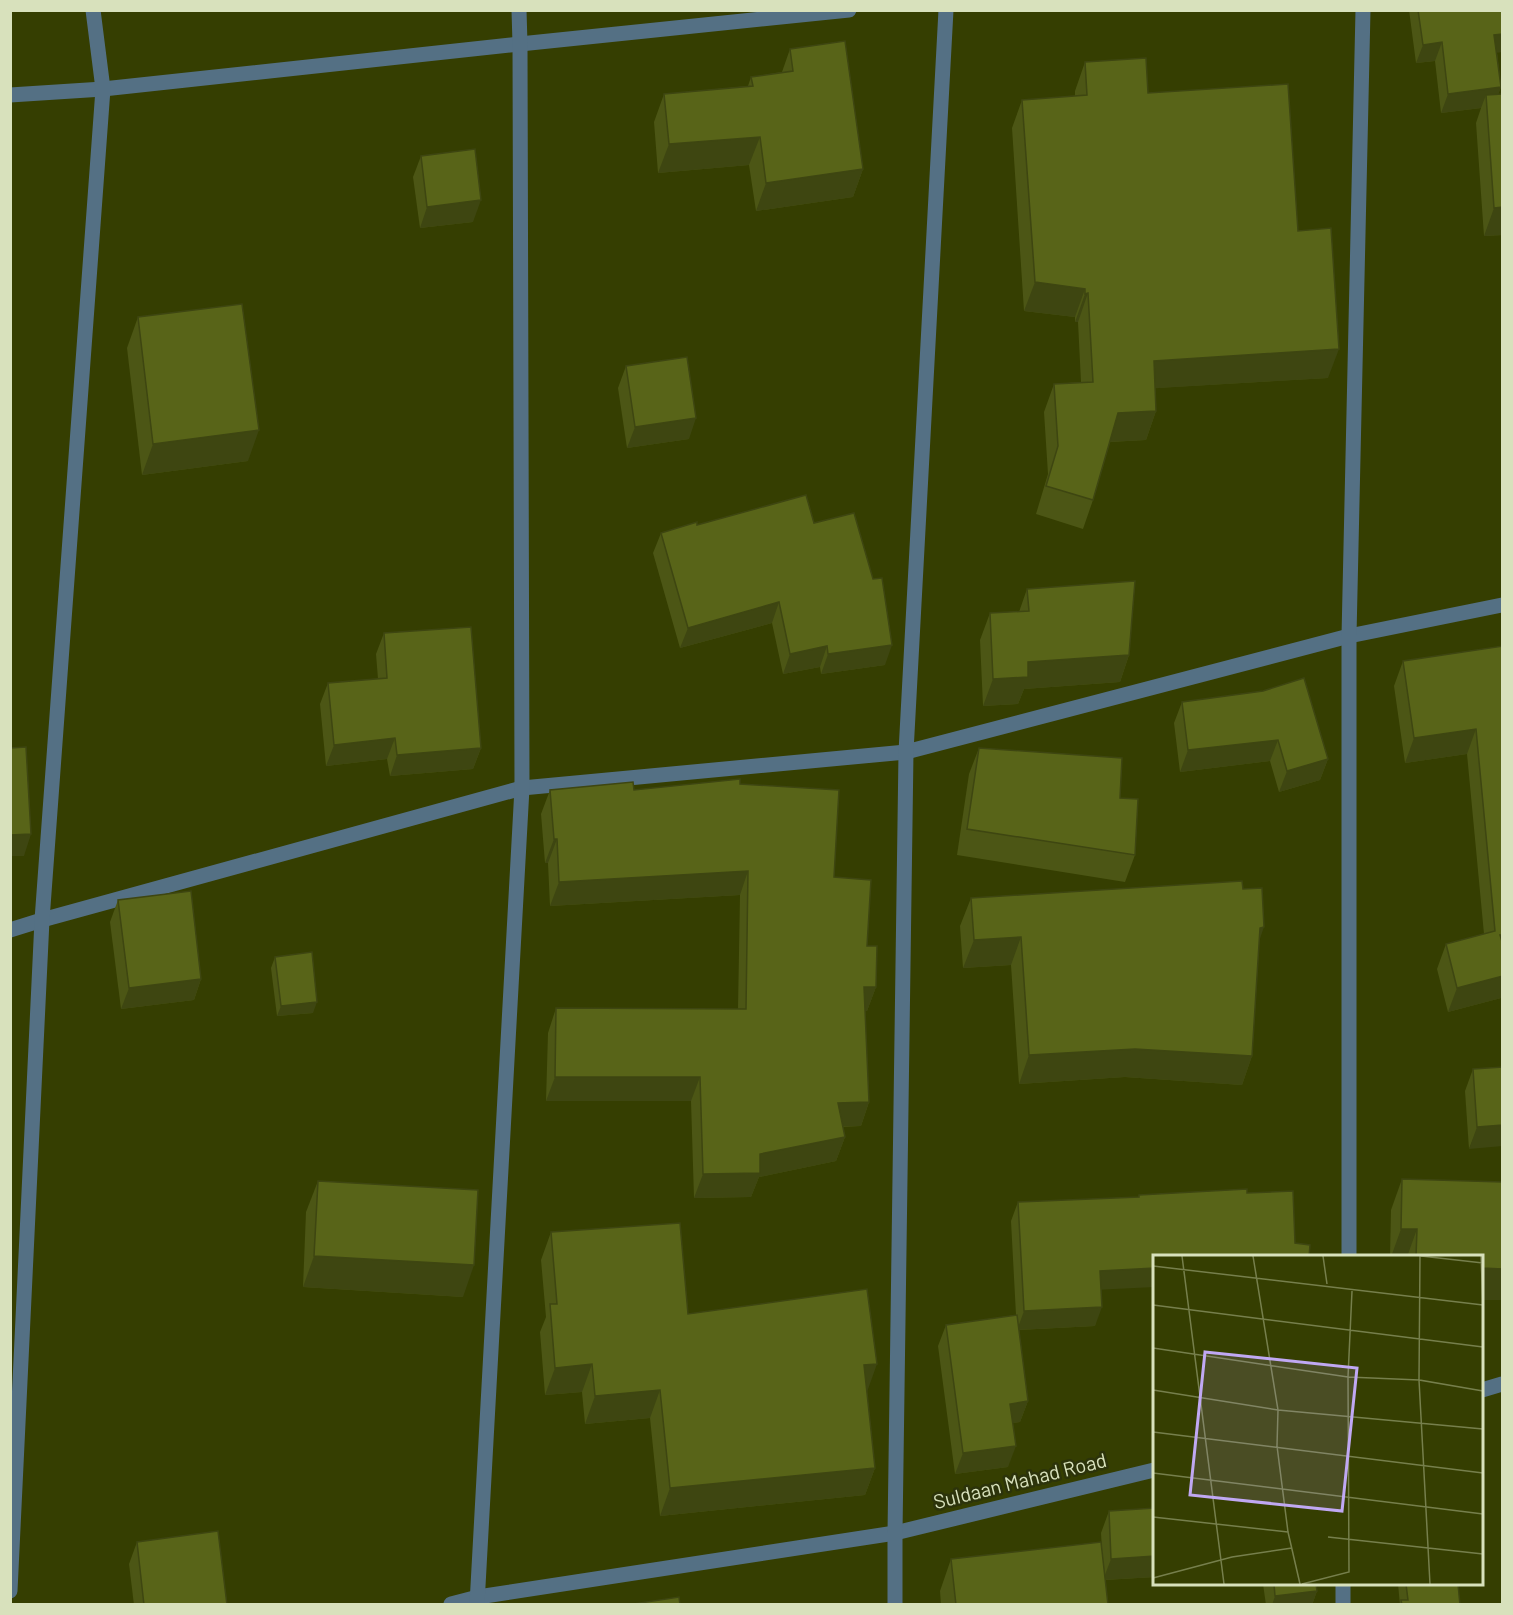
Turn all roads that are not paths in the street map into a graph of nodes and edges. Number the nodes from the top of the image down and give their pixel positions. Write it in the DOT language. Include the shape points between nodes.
graph roads {
  1 [pos="93,10"];
  2 [pos="519,10"];
  3 [pos="849,10"];
  4 [pos="946,10"];
  5 [pos="1363,10"];
  6 [pos="520,44"];
  7 [pos="103,89"];
  8 [pos="10,95"];
  9 [pos="1503,605"];
  10 [pos="1348,636"];
  11 [pos="906,752"];
  12 [pos="522,788"];
  13 [pos="42,920"];
  14 [pos="10,930"];
  15 [pos="1349,1255"];
  16 [pos="1503,1384"];
  17 [pos="1483,1390"];
  18 [pos="1153,1470"];
  19 [pos="895,1533"];
  20 [pos="1343,1585"];
  21 [pos="10,1591"];
  22 [pos="477,1601"];
  23 [pos="451,1605"];
  24 [pos="895,1605"];
  25 [pos="1343,1605"];
  1 -- 7 [label="street"];
  2 -- 6 [label="street"];
  3 -- 6 [label="street"];
  4 -- 11 [label="street"];
  5 -- 10 [label="street"];
  6 -- 7 [label="street"];
  6 -- 12 [label="street"];
  7 -- 8 [label="street"];
  7 -- 13 [label="street"];
  9 -- 10 [label="street"];
  10 -- 11 [label="street"];
  10 -- 15 [label="street"];
  11 -- 12 [label="street"];
  11 -- 19 [label="street"];
  12 -- 13 [label="street"];
  12 -- 22 [label="street"];
  13 -- 14 [label="street"];
  13 -- 21 [label="street"];
  16 -- 17 [label="street"];
  18 -- 19 [label="street, Suldaan Mahad Road"];
  19 -- 22 [label="street, Suldaan Mahad Road"];
  19 -- 24 [label="street"];
  20 -- 25 [label="street"];
  22 -- 23 [label="street, Suldaan Mahad Road"];
}
